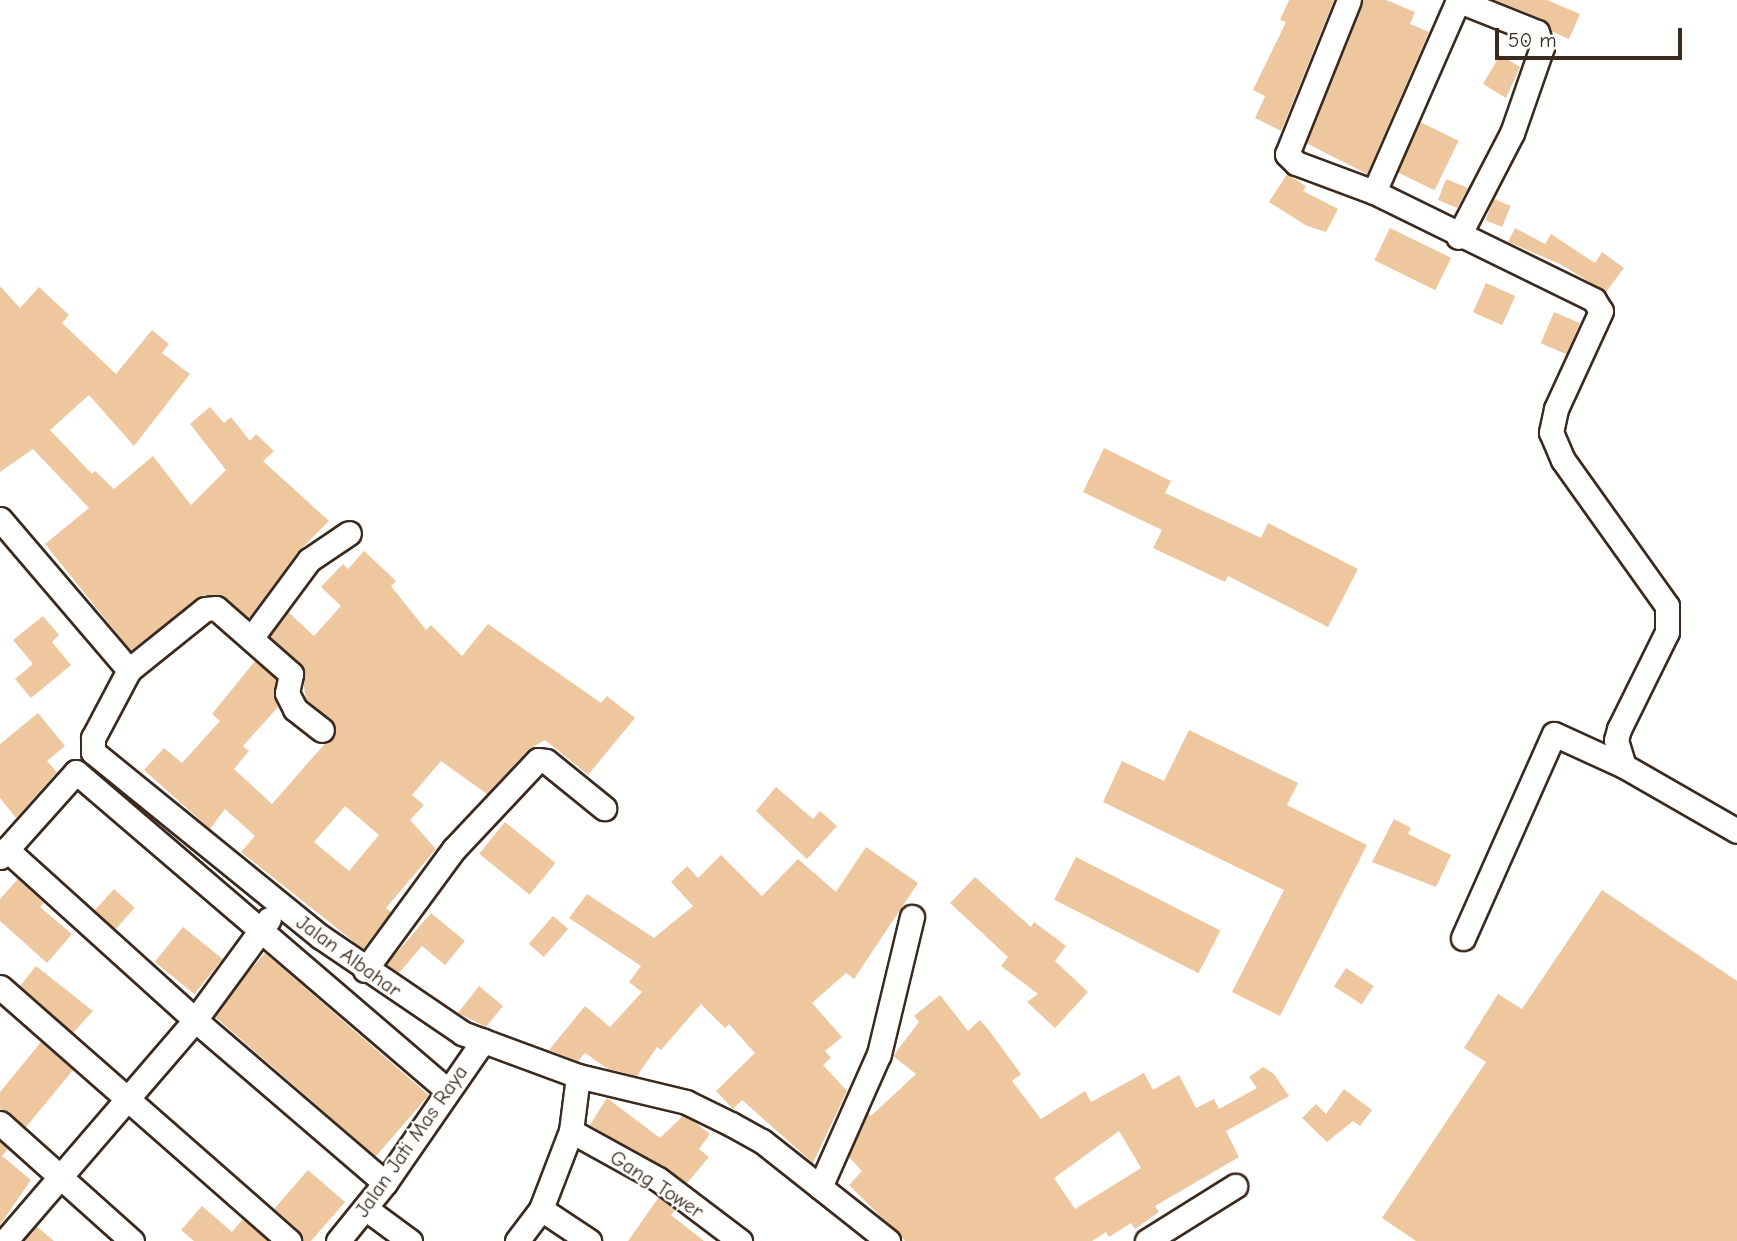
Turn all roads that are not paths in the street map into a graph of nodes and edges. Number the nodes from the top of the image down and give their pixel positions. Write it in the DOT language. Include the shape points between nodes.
graph roads {
  1 [pos="1349,0"];
  2 [pos="1458,0"];
  3 [pos="1374,192"];
  4 [pos="1458,237"];
  5 [pos="0,519"];
  6 [pos="349,533"];
  7 [pos="252,637"];
  8 [pos="129,670"];
  9 [pos="322,730"];
  10 [pos="1624,766"];
  11 [pos="604,808"];
  12 [pos="1737,831"];
  13 [pos="3,853"];
  14 [pos="279,904"];
  15 [pos="912,917"];
  16 [pos="262,931"];
  17 [pos="1463,937"];
  18 [pos="374,976"];
  19 [pos="0,987"];
  20 [pos="356,1013"];
  21 [pos="195,1020"];
  22 [pos="483,1041"];
  23 [pos="578,1076"];
  24 [pos="447,1090"];
  25 [pos="127,1098"];
  26 [pos="0,1123"];
  27 [pos="570,1131"];
  28 [pos="60,1177"];
  29 [pos="385,1183"];
  30 [pos="1235,1186"];
  31 [pos="820,1187"];
  32 [pos="365,1208"];
  33 [pos="541,1209"];
  34 [pos="878,1238"];
  35 [pos="5,1241"];
  36 [pos="132,1241"];
  37 [pos="289,1241"];
  38 [pos="338,1241"];
  39 [pos="410,1241"];
  40 [pos="517,1241"];
  41 [pos="589,1241"];
  42 [pos="740,1241"];
  43 [pos="1147,1241"];
  1 -- 3 [label="street" via="1287,154 1296,163"];
  2 -- 3 [label="street"];
  2 -- 4 [label="street" via="1537,32 1542,47 1512,133"];
  3 -- 4 [label="street"];
  4 -- 10 [label="street" via="1594,300 1601,311 1556,409 1551,432 1563,460 1667,606 1667,632 1616,740"];
  5 -- 8 [label="street"];
  6 -- 7 [label="street" via="309,560"];
  7 -- 8 [label="street" via="216,608 208,607"];
  7 -- 9 [label="street" via="291,674 287,693 295,709"];
  8 -- 14 [label="street, Jalan Albahar" via="93,738 93,752"];
  10 -- 12 [label="street"];
  10 -- 17 [label="street" via="1553,734"];
  11 -- 18 [label="street" via="547,761 538,760 454,849"];
  13 -- 16 [label="street" via="76,772"];
  13 -- 21 [label="street"];
  14 -- 16 [label="street"];
  14 -- 18 [label="street, Jalan Albahar"];
  15 -- 31 [label="street" via="879,1054"];
  16 -- 20 [label="street"];
  16 -- 21 [label="street"];
  18 -- 20 [label="street"];
  18 -- 22 [label="street, Jalan Albahar" via="462,1033"];
  19 -- 25 [label="street"];
  20 -- 24 [label="street"];
  21 -- 25 [label="street"];
  21 -- 29 [label="street"];
  22 -- 23 [label="street, Jalan Albahar"];
  22 -- 24 [label="street, Jalan Jati Mas Raya"];
  23 -- 27 [label="street"];
  23 -- 31 [label="street, Jalan Albahar" via="686,1102 762,1141"];
  24 -- 29 [label="street, Jalan Jati Mas Raya"];
  25 -- 28 [label="street"];
  25 -- 37 [label="street"];
  26 -- 28 [label="street"];
  27 -- 33 [label="street"];
  27 -- 42 [label="street, Gang Tower" via="658,1179"];
  28 -- 35 [label="street"];
  28 -- 36 [label="street"];
  29 -- 32 [label="street, Jalan Jati Mas Raya"];
  30 -- 43 [label="street"];
  31 -- 34 [label="street, Jalan Albahar"];
  32 -- 38 [label="street, Jalan Jati Mas Raya"];
  32 -- 39 [label="street"];
  33 -- 40 [label="street"];
  33 -- 41 [label="street"];
}
